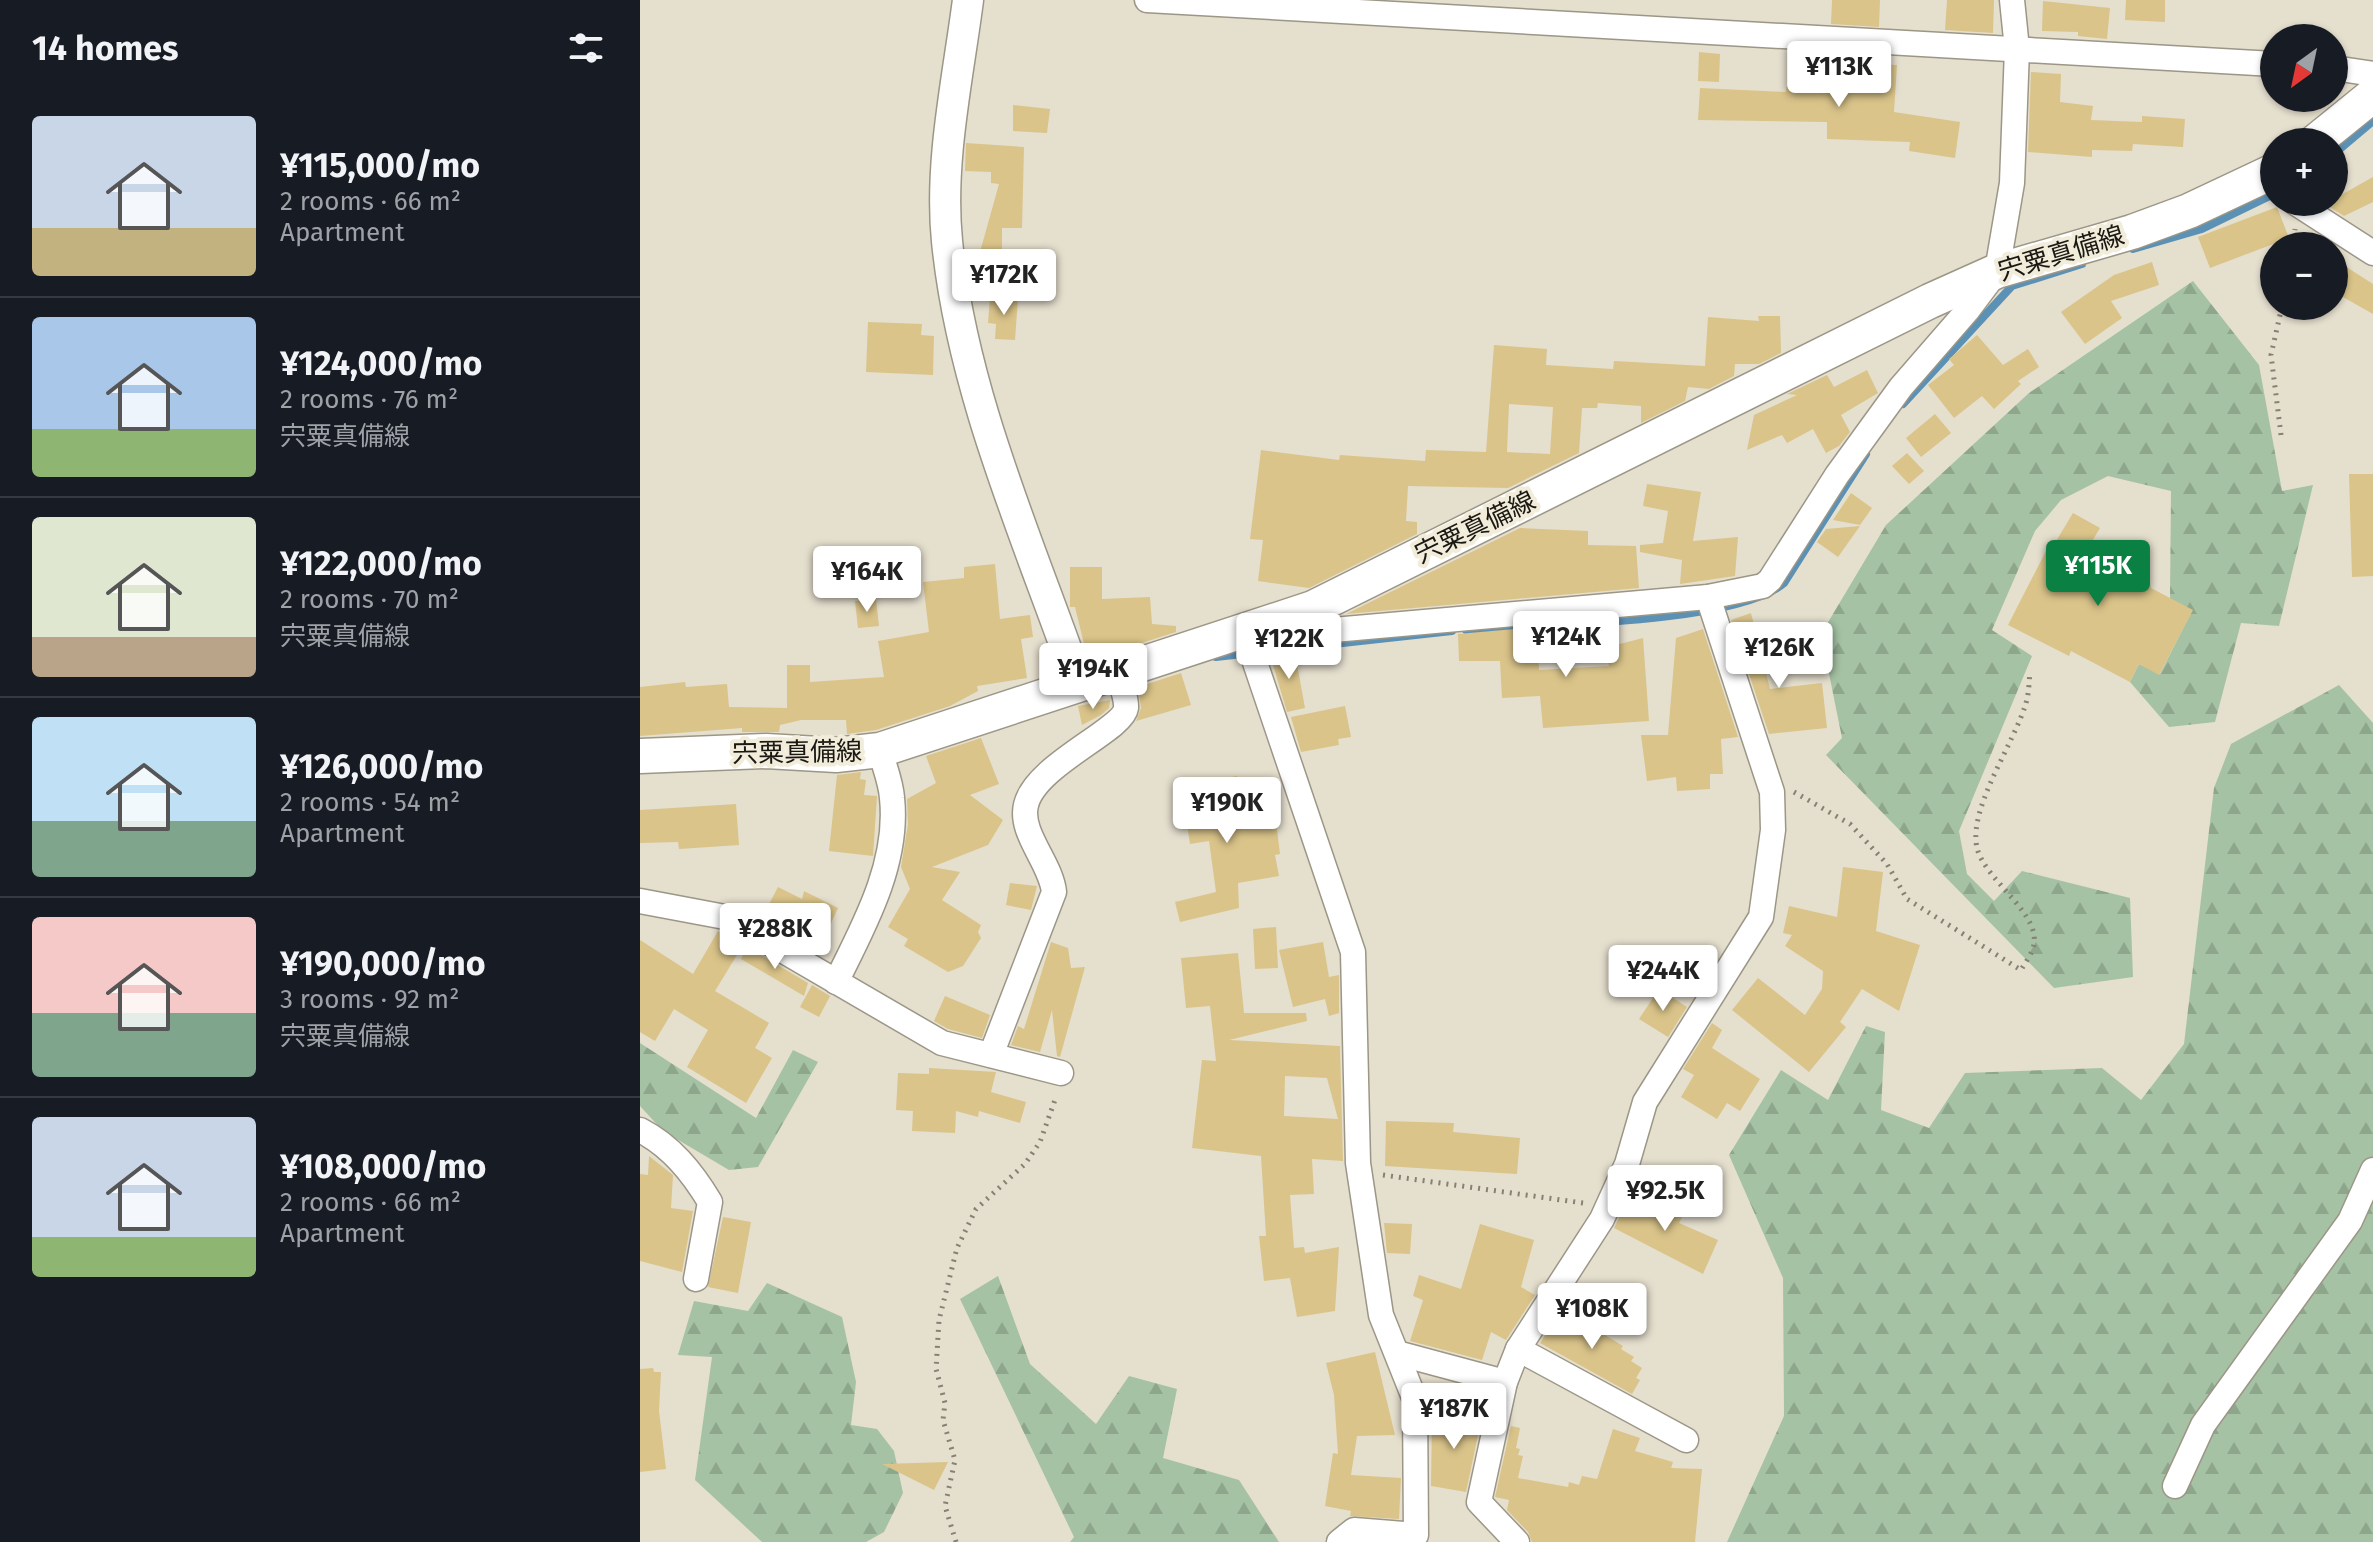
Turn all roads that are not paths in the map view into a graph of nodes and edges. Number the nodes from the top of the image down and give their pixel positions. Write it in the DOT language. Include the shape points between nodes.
graph roads {
  1 [pos="968,0"];
  2 [pos="1147,0"];
  3 [pos="2012,0"];
  4 [pos="1331,6"];
  5 [pos="2017,49"];
  6 [pos="2260,63"];
  7 [pos="2348,70"];
  8 [pos="2373,74"];
  9 [pos="2373,95"];
  10 [pos="2332,128"];
  11 [pos="2260,181"];
  12 [pos="2316,216"];
  13 [pos="2373,253"];
  14 [pos="1997,271"];
  15 [pos="1711,606"];
  16 [pos="1248,644"];
  17 [pos="1119,679"];
  18 [pos="1078,682"];
  19 [pos="880,750"];
  20 [pos="640,756"];
  21 [pos="640,901"];
  22 [pos="836,982"];
  23 [pos="991,1055"];
  24 [pos="1061,1073"];
  25 [pos="640,1130"];
  26 [pos="2373,1170"];
  27 [pos="696,1279"];
  28 [pos="1518,1349"];
  29 [pos="1397,1353"];
  30 [pos="1505,1382"];
  31 [pos="1686,1440"];
  32 [pos="2175,1486"];
  33 [pos="1339,1542"];
  34 [pos="1517,1542"];
  1 -- 18 [label="street" via="948,161 946,239 955,300 969,367"];
  2 -- 4 [label="street"];
  3 -- 5 [label="street"];
  4 -- 5 [label="street"];
  5 -- 6 [label="street"];
  5 -- 14 [label="street" via="2012,183"];
  7 -- 8 [label="street"];
  9 -- 10 [label="main road"];
  11 -- 14 [label="main road, 宍粟真備線" via="2132,232"];
  12 -- 13 [label="street"];
  14 -- 15 [label="street" via="1892,399 1770,580"];
  14 -- 16 [label="main road, 宍粟真備線"];
  15 -- 16 [label="street" via="1322,631"];
  15 -- 28 [label="street" via="1768,781 1773,830 1761,917 1645,1102 1627,1164 1607,1207"];
  16 -- 17 [label="main road, 宍粟真備線"];
  16 -- 29 [label="street" via="1353,952 1359,1172 1381,1315"];
  17 -- 18 [label="main road, 宍粟真備線"];
  17 -- 23 [label="street" via="1126,708 1119,723 1076,749 1036,787 1026,804 1026,822 1053,877 1054,892"];
  18 -- 19 [label="main road, 宍粟真備線"];
  19 -- 20 [label="main road, 宍粟真備線"];
  19 -- 22 [label="street" via="892,797 893,835 872,908"];
  21 -- 22 [label="street" via="725,917"];
  22 -- 23 [label="street" via="933,1038"];
  23 -- 24 [label="street"];
  25 -- 27 [label="street" via="661,1140 710,1202"];
  26 -- 32 [label="street" via="2350,1221 2203,1425"];
  28 -- 30 [label="street"];
  28 -- 31 [label="street"];
  29 -- 30 [label="street"];
  29 -- 33 [label="street" via="1415,1400 1416,1535 1354,1530"];
  30 -- 34 [label="street" via="1479,1502"];
}
